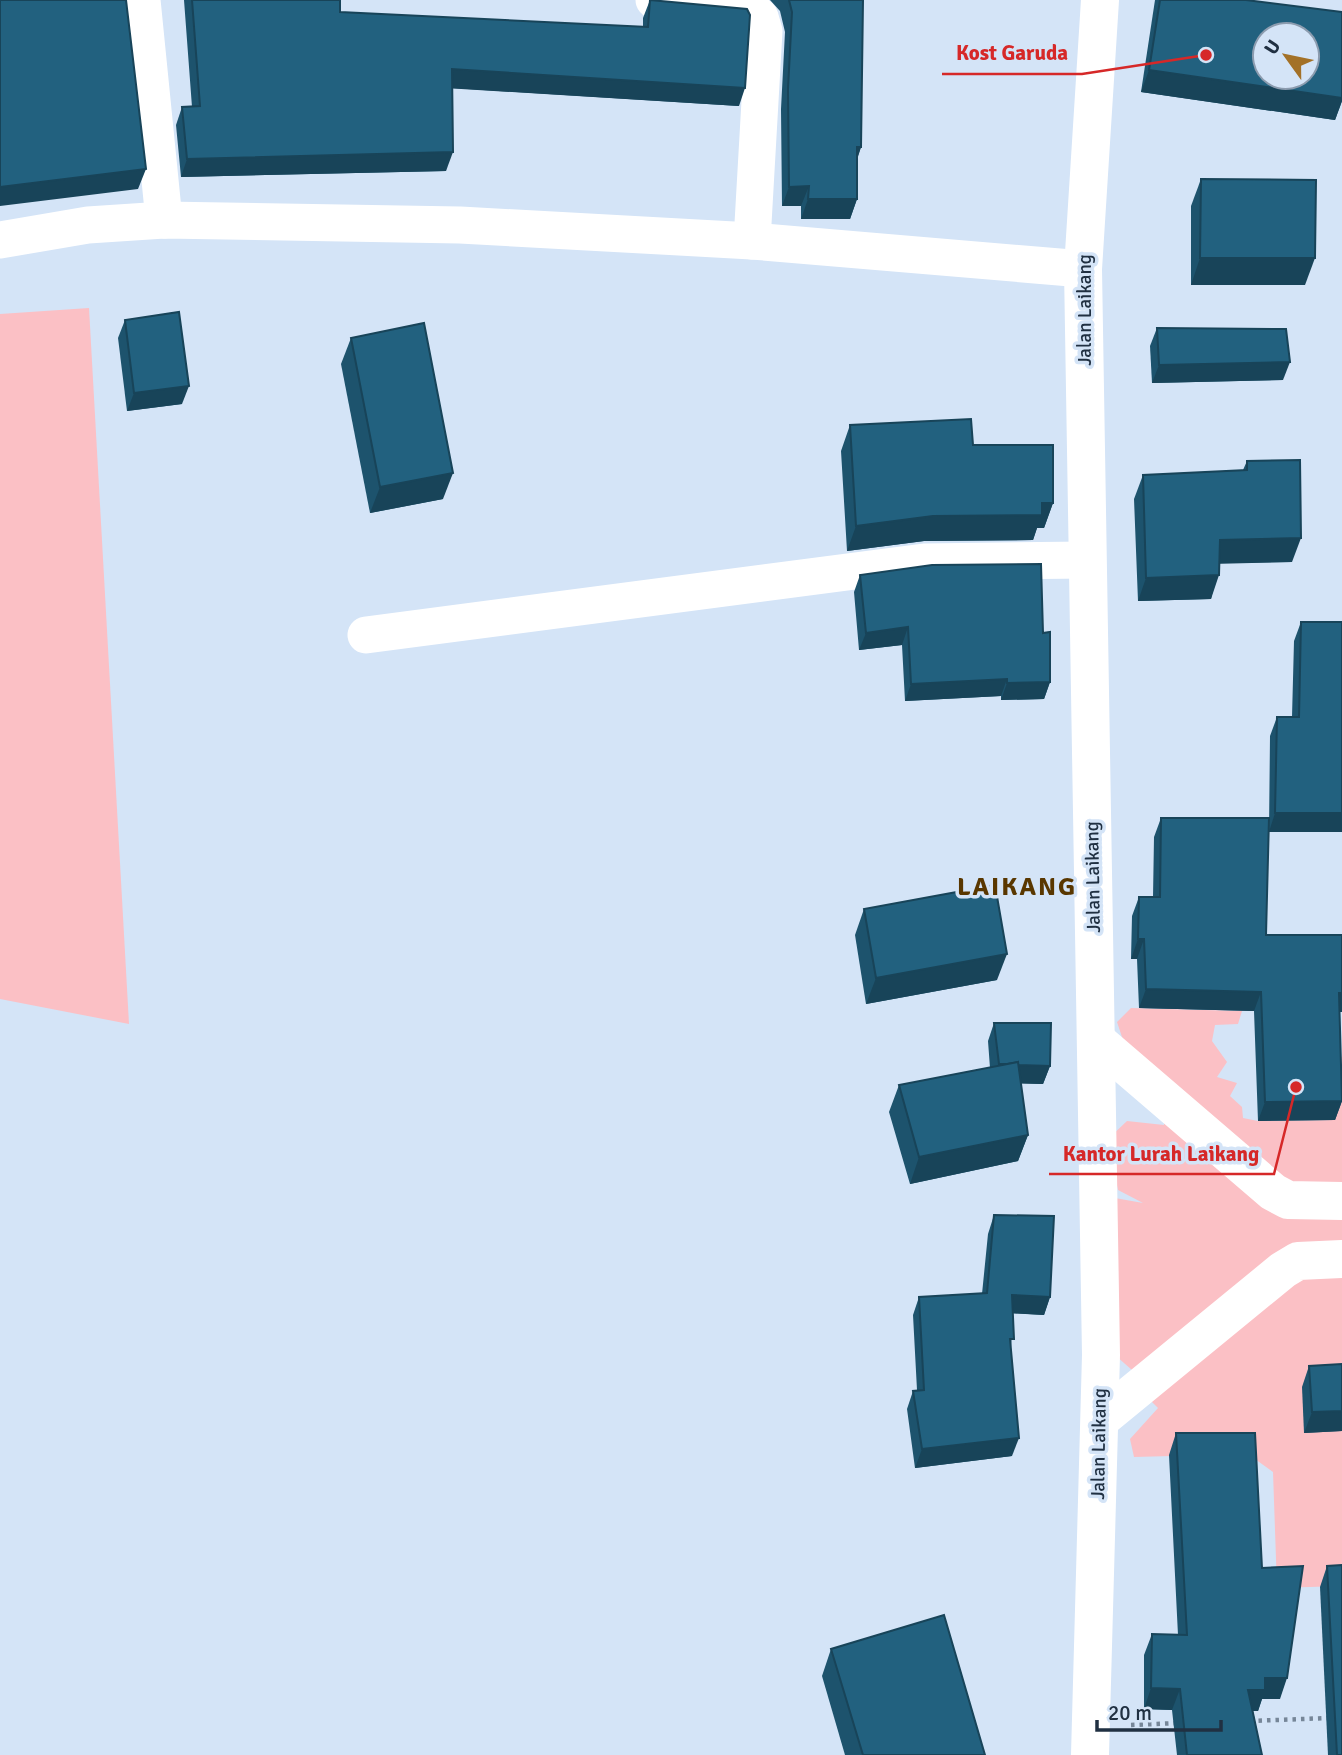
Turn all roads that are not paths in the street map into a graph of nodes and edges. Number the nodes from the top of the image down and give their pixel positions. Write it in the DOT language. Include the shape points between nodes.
graph roads {
  1 [pos="142,0"];
  2 [pos="654,0"];
  3 [pos="1100,0"];
  4 [pos="164,220"];
  5 [pos="0,240"];
  6 [pos="752,242"];
  7 [pos="1083,269"];
  8 [pos="1087,560"];
  9 [pos="366,635"];
  10 [pos="1096,1040"];
  11 [pos="1342,1201"];
  12 [pos="1342,1259"];
  13 [pos="1100,1420"];
  14 [pos="1091,1740"];
  1 -- 4 [label="street"];
  2 -- 6 [label="street" via="748,7 760,16 764,31"];
  3 -- 7 [label="main road, Jalan Laikang"];
  4 -- 5 [label="street" via="88,225"];
  4 -- 6 [label="street" via="460,225"];
  6 -- 7 [label="street"];
  7 -- 8 [label="main road, Jalan Laikang"];
  8 -- 9 [label="street" via="924,562"];
  8 -- 10 [label="main road, Jalan Laikang"];
  10 -- 11 [label="main road" via="1273,1192 1288,1200"];
  10 -- 13 [label="main road, Jalan Laikang"];
  12 -- 13 [label="main road" via="1298,1261 1283,1270"];
  13 -- 14 [label="main road, Jalan Laikang"];
}
